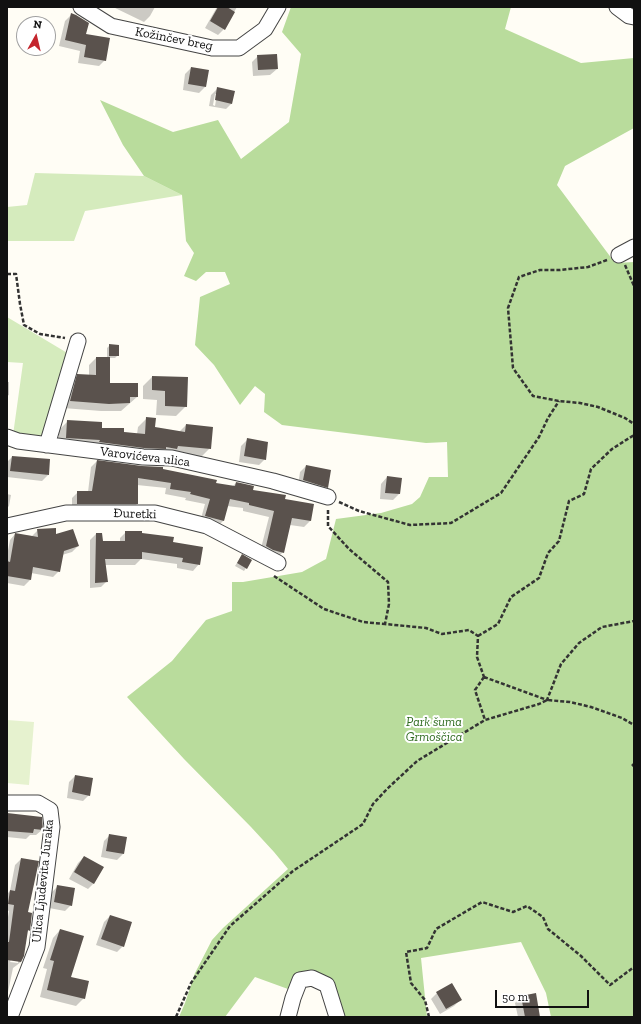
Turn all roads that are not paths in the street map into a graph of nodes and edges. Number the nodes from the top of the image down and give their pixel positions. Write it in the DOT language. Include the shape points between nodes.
graph roads {
  1 [pos="81,7"];
  2 [pos="278,7"];
  3 [pos="617,7"];
  4 [pos="634,17"];
  5 [pos="634,247"];
  6 [pos="619,255"];
  7 [pos="78,341"];
  8 [pos="7,437"];
  9 [pos="47,444"];
  10 [pos="328,497"];
  11 [pos="7,526"];
  12 [pos="278,563"];
  13 [pos="7,803"];
  14 [pos="10,1017"];
  15 [pos="288,1017"];
  16 [pos="337,1017"];
  1 -- 2 [label="street, Kožinčev breg" via="111,26 212,48 240,48 265,29"];
  3 -- 4 [label="street" via="628,16"];
  5 -- 6 [label="street"];
  7 -- 9 [label="street"];
  8 -- 9 [label="street, Varovićeva ulica" via="18,441"];
  9 -- 10 [label="street, Varovićeva ulica" via="143,457 172,458 273,481"];
  11 -- 12 [label="street, Đuretki" via="66,513 155,513 207,526"];
  13 -- 14 [label="street, Ulica Ljudevita Juraka" via="38,803 50,810 52,827 37,947"];
  15 -- 16 [label="street" via="300,980 312,978 327,985"];
}
